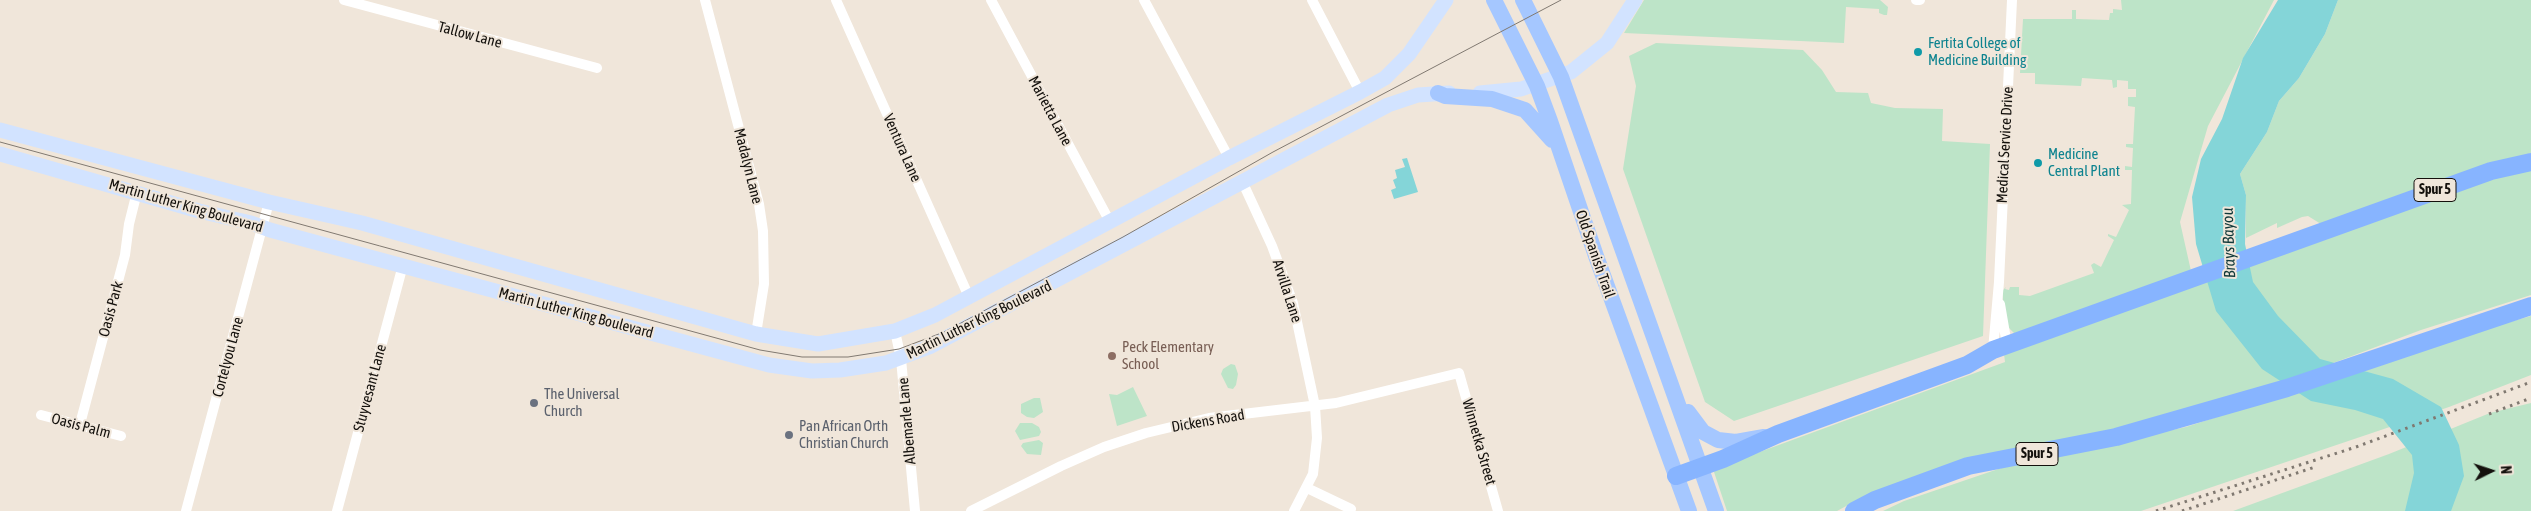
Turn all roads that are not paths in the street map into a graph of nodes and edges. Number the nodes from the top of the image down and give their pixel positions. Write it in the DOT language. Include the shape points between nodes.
graph roads {
  1 [pos="344,0"];
  2 [pos="705,0"];
  3 [pos="836,0"];
  4 [pos="990,0"];
  5 [pos="1144,0"];
  6 [pos="1312,0"];
  7 [pos="1446,0"];
  8 [pos="1494,0"];
  9 [pos="1523,0"];
  10 [pos="1635,0"];
  11 [pos="1916,0"];
  12 [pos="1920,0"];
  13 [pos="2012,0"];
  14 [pos="597,68"];
  15 [pos="1561,77"];
  16 [pos="1537,86"];
  17 [pos="1360,92"];
  18 [pos="1438,93"];
  19 [pos="0,130"];
  20 [pos="1560,148"];
  21 [pos="0,154"];
  22 [pos="1229,158"];
  23 [pos="2530,163"];
  24 [pos="1242,181"];
  25 [pos="137,192"];
  26 [pos="269,202"];
  27 [pos="1110,222"];
  28 [pos="263,226"];
  29 [pos="403,265"];
  30 [pos="1998,290"];
  31 [pos="970,297"];
  32 [pos="2531,306"];
  33 [pos="895,331"];
  34 [pos="756,334"];
  35 [pos="2000,347"];
  36 [pos="901,359"];
  37 [pos="1665,365"];
  38 [pos="1459,373"];
  39 [pos="1315,406"];
  40 [pos="42,415"];
  41 [pos="80,424"];
  42 [pos="1778,434"];
  43 [pos="121,436"];
  44 [pos="1702,467"];
  45 [pos="1676,476"];
  46 [pos="1307,488"];
  47 [pos="1350,509"];
  48 [pos="186,511"];
  49 [pos="336,511"];
  50 [pos="915,511"];
  51 [pos="971,511"];
  52 [pos="1294,511"];
  53 [pos="1498,511"];
  54 [pos="1689,511"];
  55 [pos="1716,511"];
  56 [pos="1854,511"];
  1 -- 14 [label="street, Tallow Lane"];
  2 -- 34 [label="street, Madalyn Lane" via="763,231 764,284"];
  3 -- 31 [label="street, Ventura Lane"];
  4 -- 27 [label="street, Marietta Lane"];
  5 -- 22 [label="street"];
  6 -- 17 [label="street"];
  7 -- 17 [label="main road, Martin Luther King Boulevard" via="1409,54 1385,78"];
  8 -- 16 [label="main road, Old Spanish Trail"];
  9 -- 15 [label="main road, Old Spanish Trail"];
  10 -- 15 [label="main road, Martin Luther King Boulevard" via="1607,43"];
  11 -- 12 [label="street"];
  13 -- 30 [label="street, Medical Service Drive"];
  15 -- 16 [label="main road, Martin Luther King Boulevard"];
  15 -- 37 [label="main road, Old Spanish Trail"];
  16 -- 18 [label="main road, Martin Luther King Boulevard" via="1494,94"];
  16 -- 20 [label="main road, Old Spanish Trail"];
  17 -- 22 [label="main road, Martin Luther King Boulevard"];
  18 -- 20 [label="main road" via="1492,99 1525,110"];
  18 -- 24 [label="main road, Martin Luther King Boulevard" via="1406,98 1388,105"];
  19 -- 26 [label="main road, Martin Luther King Boulevard"];
  20 -- 45 [label="main road, Old Spanish Trail"];
  21 -- 25 [label="main road, Martin Luther King Boulevard"];
  22 -- 27 [label="main road, Martin Luther King Boulevard"];
  23 -- 35 [label="highway, Spur 5 / Spur 5" via="2491,171"];
  24 -- 36 [label="main road, Martin Luther King Boulevard" via="956,335"];
  24 -- 39 [label="street, Arvilla Lane" via="1272,246 1293,303"];
  25 -- 28 [label="main road, Martin Luther King Boulevard"];
  25 -- 41 [label="street, Oasis Park" via="125,254"];
  26 -- 28 [label="street, Cortelyou Lane"];
  26 -- 34 [label="main road, Martin Luther King Boulevard" via="362,223"];
  27 -- 31 [label="main road, Martin Luther King Boulevard"];
  28 -- 29 [label="main road, Martin Luther King Boulevard"];
  28 -- 48 [label="street, Cortelyou Lane"];
  29 -- 36 [label="main road, Martin Luther King Boulevard" via="788,369 840,370"];
  29 -- 49 [label="street, Stuyvesant Lane"];
  30 -- 35 [label="street, Medical Service Drive"];
  30 -- 35 [label="street, Medical Service Drive"];
  31 -- 33 [label="main road, Martin Luther King Boulevard"];
  32 -- 56 [label="highway, Spur 5 / Spur 5" via="2287,388 2116,437 1968,466 1875,500"];
  33 -- 34 [label="main road, Martin Luther King Boulevard" via="818,344"];
  33 -- 36 [label="street, Albemarle Lane"];
  35 -- 42 [label="highway, Spur 5 / Spur 5" via="1967,365"];
  36 -- 50 [label="street, Albemarle Lane"];
  37 -- 42 [label="main road" via="1677,383 1693,421 1703,432 1718,440 1736,442"];
  37 -- 44 [label="main road, Old Spanish Trail"];
  38 -- 39 [label="street, Dickens Road"];
  38 -- 53 [label="street, Winnetka Street"];
  39 -- 46 [label="street, Arvilla Lane" via="1316,460"];
  39 -- 51 [label="street, Dickens Road" via="1210,418 1146,433 1069,462"];
  40 -- 41 [label="street, Oasis Palm"];
  41 -- 43 [label="street, Oasis Palm"];
  42 -- 44 [label="highway, Spur 5 / Spur 5"];
  44 -- 45 [label="highway, Spur 5 / Spur 5"];
  44 -- 55 [label="main road, Old Spanish Trail"];
  45 -- 54 [label="main road, Old Spanish Trail"];
  46 -- 47 [label="street"];
  46 -- 52 [label="street, Arvilla Lane"];
}
